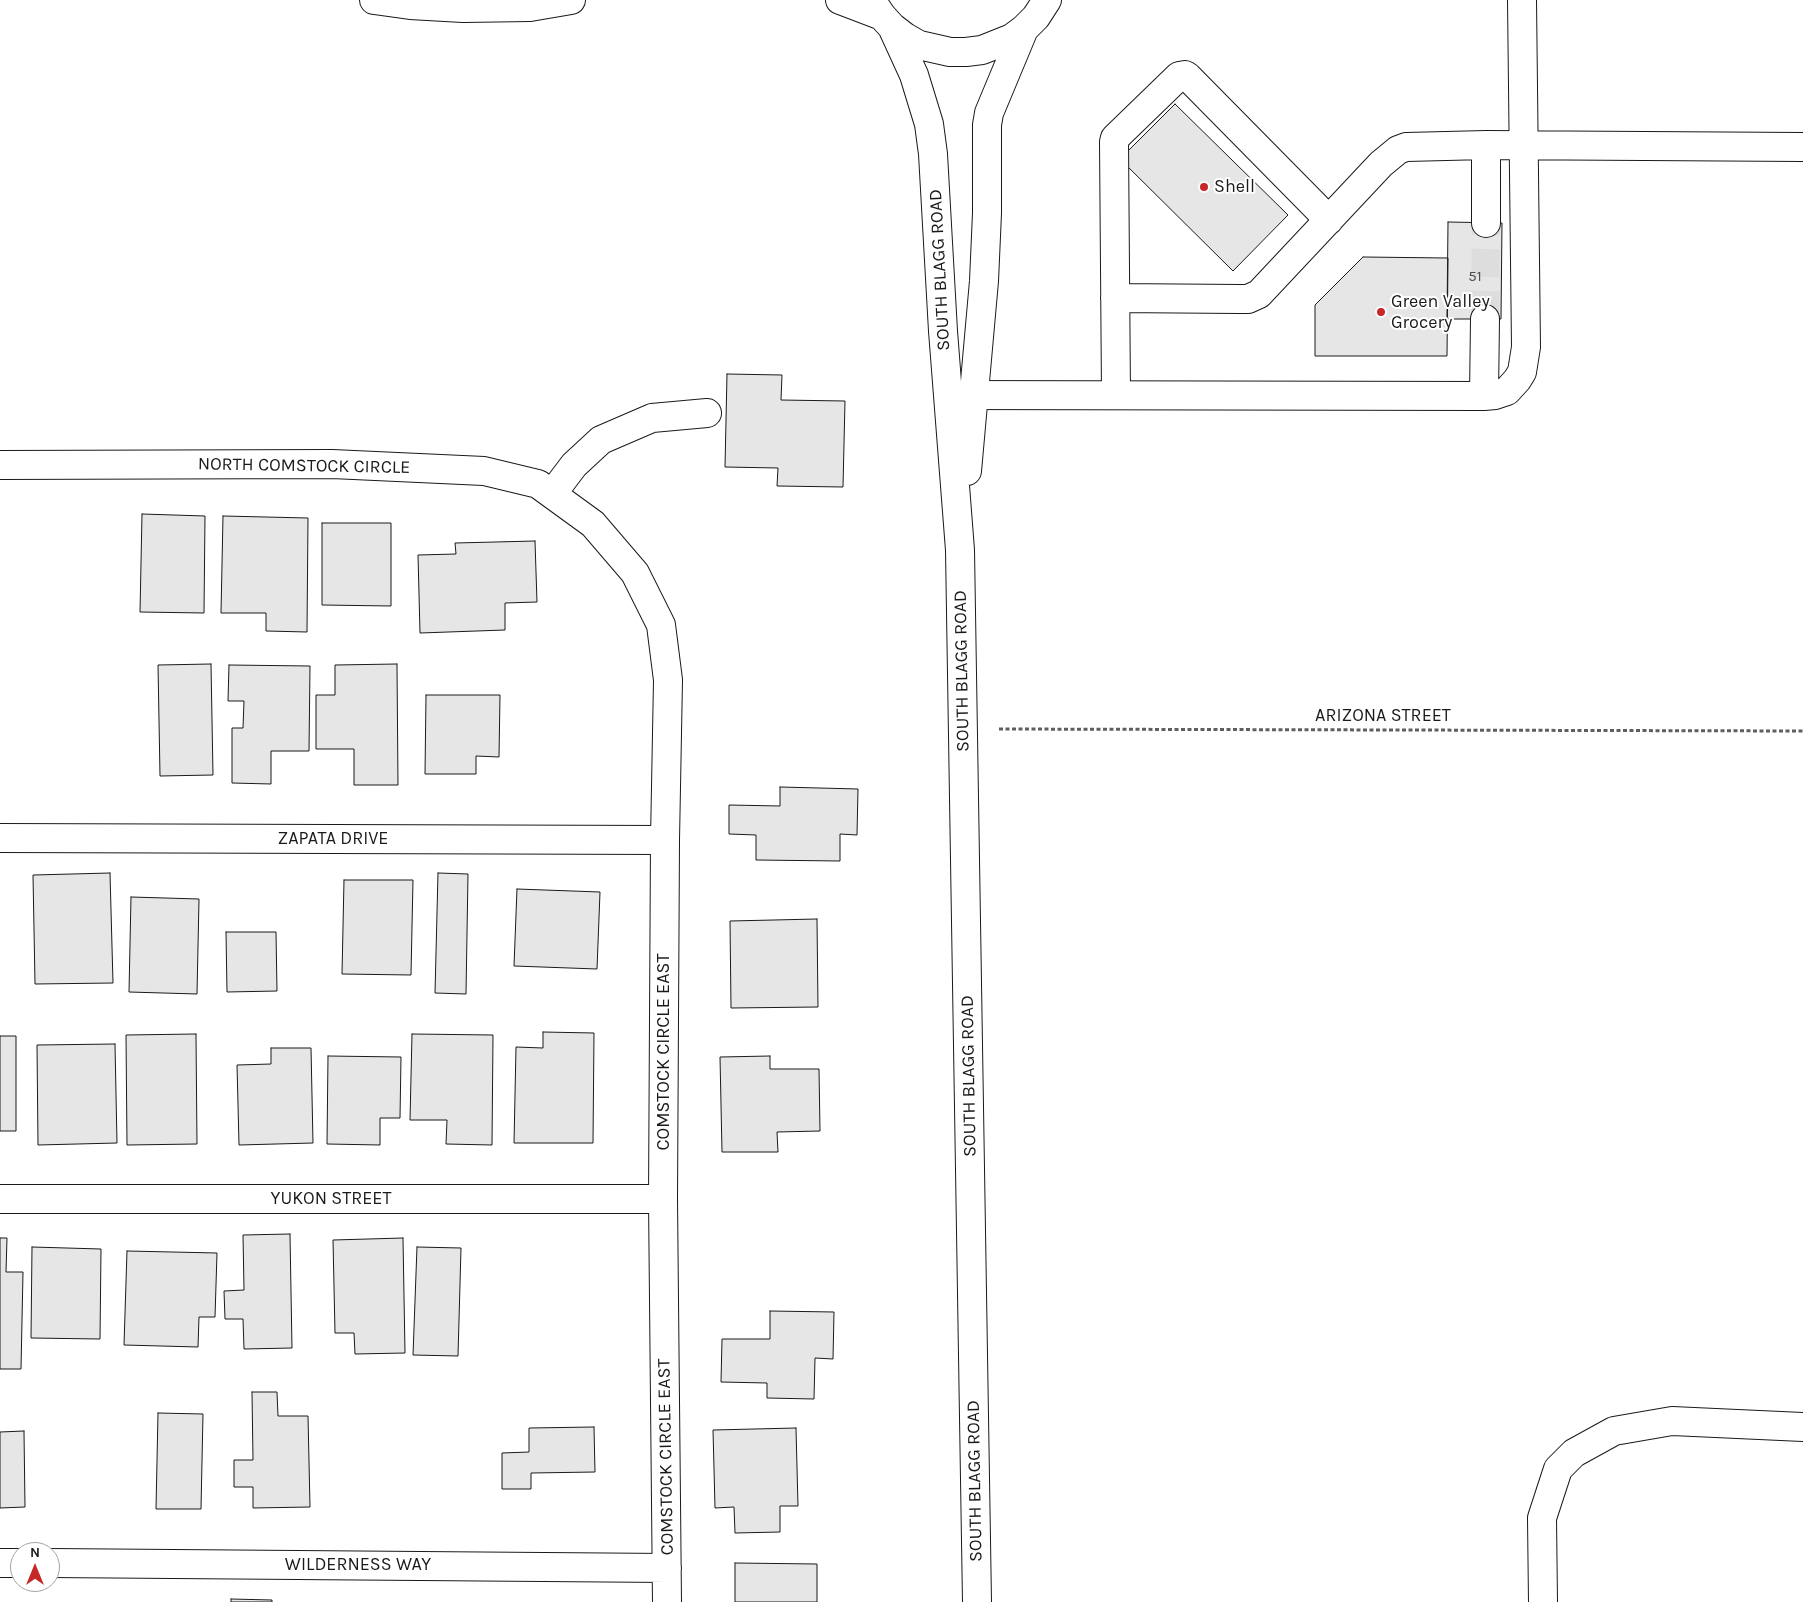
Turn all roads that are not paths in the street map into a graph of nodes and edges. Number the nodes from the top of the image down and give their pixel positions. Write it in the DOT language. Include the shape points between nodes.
graph roads {
  1 [pos="374,0"];
  2 [pos="571,0"];
  3 [pos="840,0"];
  4 [pos="1068,0"];
  5 [pos="1522,0"];
  6 [pos="881,15"];
  7 [pos="1036,15"];
  8 [pos="1486,145"];
  9 [pos="1524,145"];
  10 [pos="1803,147"];
  11 [pos="1329,220"];
  12 [pos="1486,223"];
  13 [pos="1115,298"];
  14 [pos="1485,319"];
  15 [pos="960,395"];
  16 [pos="1116,395"];
  17 [pos="1484,396"];
  18 [pos="707,413"];
  19 [pos="0,464"];
  20 [pos="552,494"];
  21 [pos="593,524"];
  22 [pos="0,838"];
  23 [pos="665,840"];
  24 [pos="0,1199"];
  25 [pos="663,1199"];
  26 [pos="1803,1427"];
  27 [pos="60,1563"];
  28 [pos="667,1568"];
  29 [pos="667,1602"];
  30 [pos="977,1602"];
  31 [pos="1543,1602"];
  1 -- 2 [label="street" via="463,8 530,6"];
  3 -- 6 [label="street"];
  4 -- 7 [label="street"];
  5 -- 9 [label="street"];
  6 -- 7 [label="street" via="919,45 950,52 997,45 1012,38"];
  6 -- 15 [label="street, SOUTH BLAGG ROAD" via="914,74 929,124"];
  7 -- 15 [label="street, SOUTH BLAGG ROAD" via="989,113 984,281"];
  8 -- 9 [label="street"];
  8 -- 11 [label="street" via="1414,146 1398,150"];
  8 -- 12 [label="street"];
  9 -- 10 [label="street"];
  9 -- 17 [label="street" via="1524,364 1512,387 1502,393"];
  11 -- 13 [label="street" via="1259,294 1248,298"];
  11 -- 13 [label="street" via="1188,77 1179,76 1115,138"];
  13 -- 16 [label="street"];
  14 -- 17 [label="street"];
  15 -- 16 [label="street"];
  15 -- 30 [label="street, SOUTH BLAGG ROAD"];
  16 -- 17 [label="street"];
  18 -- 20 [label="street" via="652,418 601,440 574,465"];
  19 -- 20 [label="street, NORTH COMSTOCK CIRCLE" via="332,464 484,470 538,484"];
  20 -- 21 [label="street, NORTH COMSTOCK CIRCLE"];
  21 -- 23 [label="street, COMSTOCK CIRCLE EAST" via="635,573 661,625 668,680"];
  22 -- 23 [label="street, ZAPATA DRIVE"];
  23 -- 25 [label="street, COMSTOCK CIRCLE EAST"];
  24 -- 25 [label="street, YUKON STREET"];
  25 -- 28 [label="street, COMSTOCK CIRCLE EAST"];
  26 -- 31 [label="street" via="1672,1421 1614,1431 1574,1453 1558,1469 1542,1518"];
  27 -- 28 [label="street, WILDERNESS WAY"];
  28 -- 29 [label="street, COMSTOCK CIRCLE EAST"];
}
